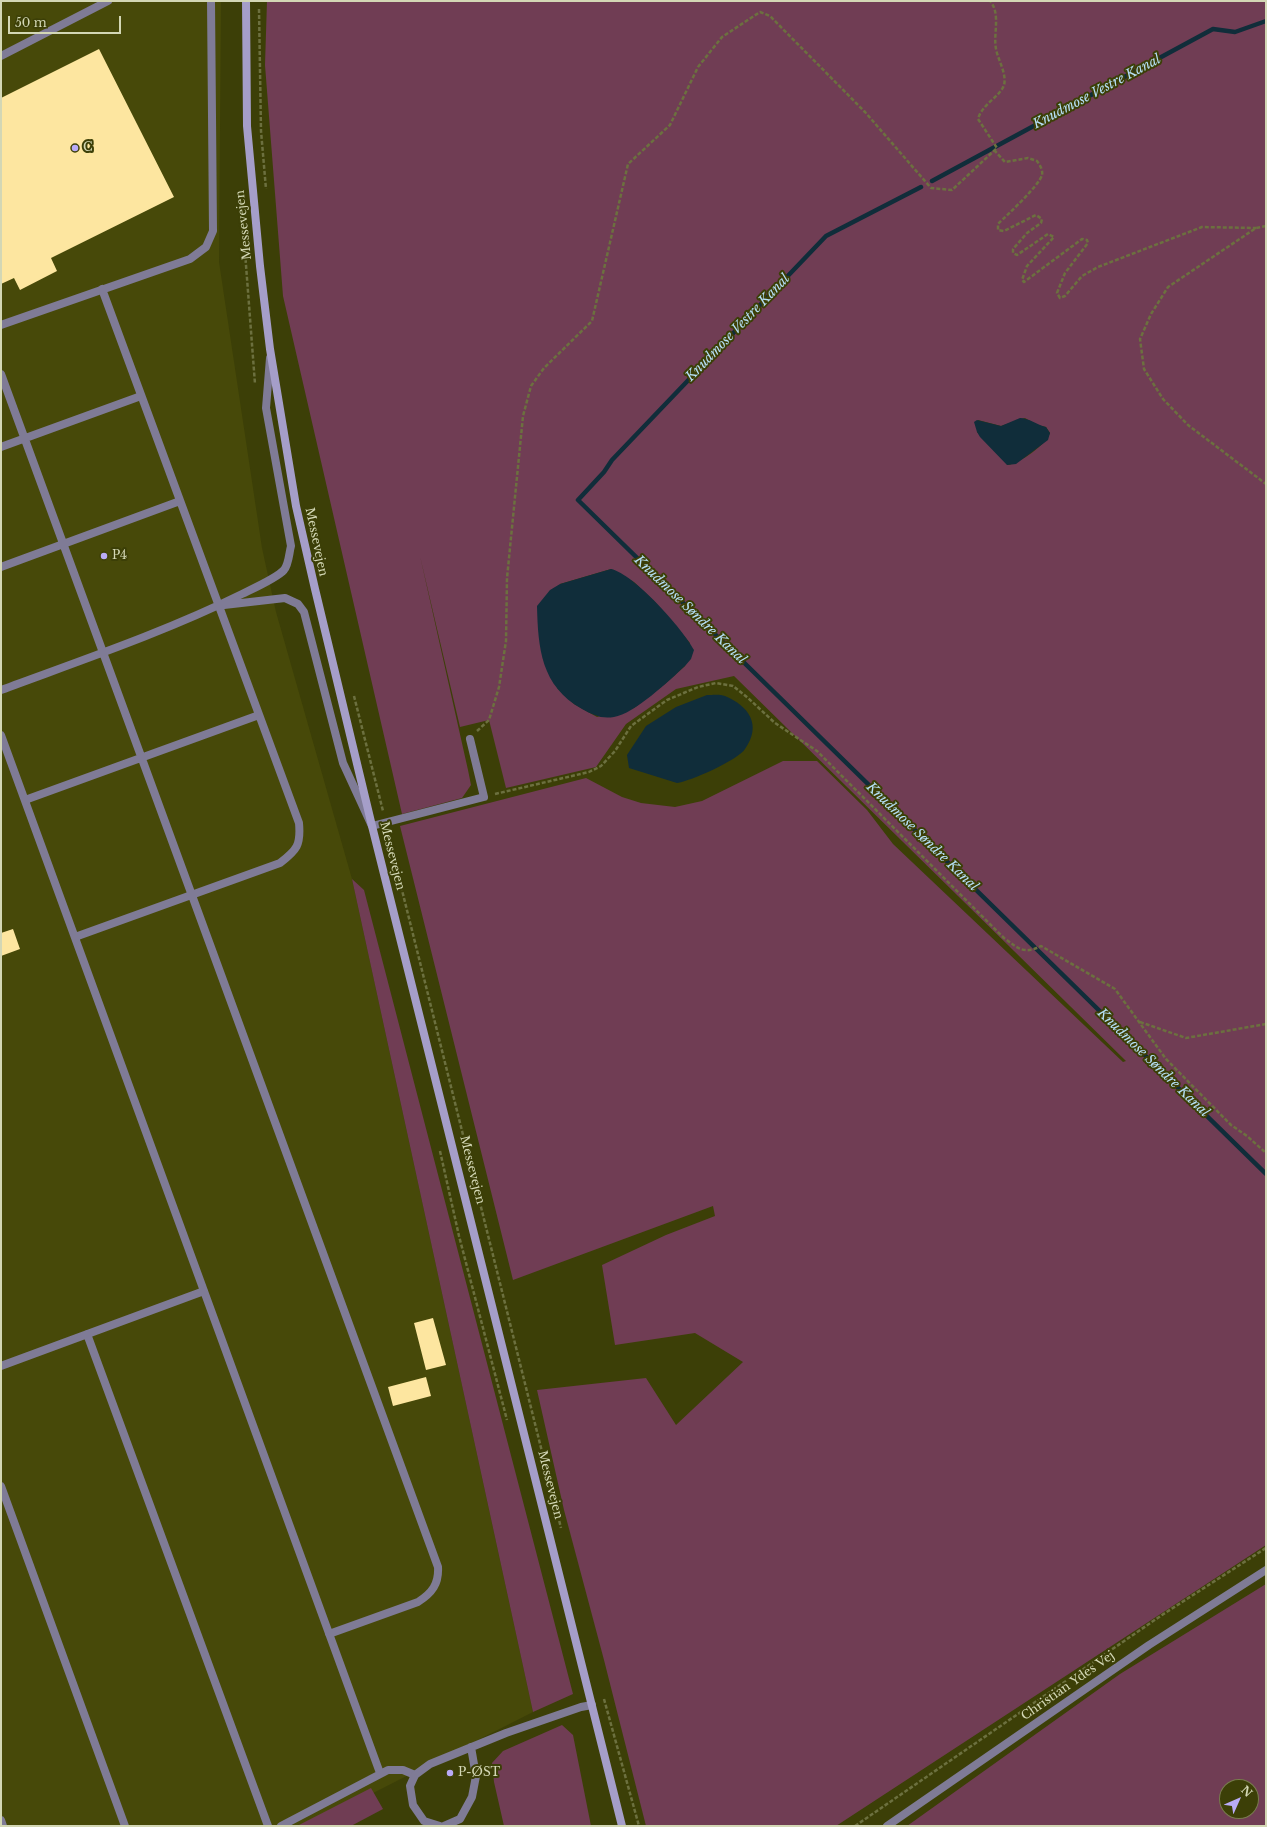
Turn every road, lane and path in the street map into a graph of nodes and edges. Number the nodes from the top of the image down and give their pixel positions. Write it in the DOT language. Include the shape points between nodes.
graph roads {
  1 [pos="108,1"];
  2 [pos="211,1"];
  3 [pos="246,1"];
  4 [pos="259,1"];
  5 [pos="990,1"];
  6 [pos="1,56"];
  7 [pos="994,150"];
  8 [pos="266,192"];
  9 [pos="1266,226"];
  10 [pos="1256,228"];
  11 [pos="102,289"];
  12 [pos="1,325"];
  13 [pos="270,349"];
  14 [pos="1,374"];
  15 [pos="141,396"];
  16 [pos="24,438"];
  17 [pos="1,447"];
  18 [pos="1266,484"];
  19 [pos="180,501"];
  20 [pos="63,544"];
  21 [pos="1,567"];
  22 [pos="219,605"];
  23 [pos="103,653"];
  24 [pos="1,690"];
  25 [pos="353,690"];
  26 [pos="259,715"];
  27 [pos="1,735"];
  28 [pos="470,738"];
  29 [pos="142,758"];
  30 [pos="484,798"];
  31 [pos="25,800"];
  32 [pos="386,823"];
  33 [pos="372,826"];
  34 [pos="192,895"];
  35 [pos="75,937"];
  36 [pos="1139,1022"];
  37 [pos="1266,1024"];
  38 [pos="1266,1153"];
  39 [pos="204,1291"];
  40 [pos="87,1334"];
  41 [pos="1,1366"];
  42 [pos="1,1486"];
  43 [pos="562,1532"];
  44 [pos="1266,1548"];
  45 [pos="1266,1570"];
  46 [pos="329,1634"];
  47 [pos="602,1694"];
  48 [pos="592,1705"];
  49 [pos="471,1747"];
  50 [pos="380,1773"];
  51 [pos="415,1775"];
  52 [pos="1,1820"];
  53 [pos="3,1826"];
  54 [pos="125,1826"];
  55 [pos="268,1826"];
  56 [pos="281,1826"];
  57 [pos="440,1826"];
  58 [pos="444,1826"];
  59 [pos="622,1826"];
  60 [pos="639,1826"];
  61 [pos="855,1826"];
  62 [pos="887,1826"];
  1 -- 6 [label="street"];
  2 -- 11 [label="street" via="211,239 206,247 190,259"];
  3 -- 13 [label="main road, Messevejen" via="247,126"];
  4 -- 8 [label="path" via="261,131"];
  5 -- 7 [label="path" via="996,13 996,49 1005,80 1003,87 980,111 978,119 996,148"];
  7 -- 10 [label="path" via="1005,162 1028,158 1037,161 1042,171 1036,185 998,224 998,230 1004,231 1036,214 1042,219 1041,223 1027,233 1013,249 1017,255 1048,234 1054,237 1027,266 1022,274 1024,282 1082,239 1087,240 1088,243 1065,273 1057,294 1060,298 1065,296 1082,276 1098,266 1202,227"];
  7 -- 28 [label="path" via="952,190 931,188 865,112 770,16 760,12 722,37 698,67 670,125 628,164 592,321 544,368 532,386 523,416 507,578 506,641 499,687 489,720"];
  9 -- 10 [label="path"];
  10 -- 18 [label="path" via="1168,287 1151,314 1140,339 1144,369 1163,399 1188,424"];
  11 -- 12 [label="street"];
  11 -- 15 [label="street"];
  13 -- 22 [label="street" via="266,408 291,546 284,570"];
  13 -- 33 [label="main road, Messevejen" via="296,506"];
  14 -- 16 [label="street"];
  15 -- 16 [label="street"];
  15 -- 19 [label="street"];
  16 -- 17 [label="street"];
  16 -- 20 [label="street"];
  19 -- 20 [label="street"];
  19 -- 22 [label="street"];
  20 -- 21 [label="street"];
  20 -- 23 [label="street"];
  22 -- 23 [label="street"];
  22 -- 26 [label="street"];
  22 -- 33 [label="street" via="285,598 298,604 304,612 343,763"];
  23 -- 24 [label="street"];
  23 -- 29 [label="street"];
  25 -- 32 [label="path"];
  26 -- 29 [label="street"];
  26 -- 34 [label="street" via="298,823 298,846 280,863"];
  27 -- 31 [label="street"];
  28 -- 30 [label="street"];
  29 -- 31 [label="street"];
  29 -- 34 [label="street"];
  30 -- 32 [label="street"];
  30 -- 36 [label="path" via="507,790 589,772 601,766 615,751 631,726 667,700 698,686 716,683 732,686 774,723 817,751 1004,938 1022,951 1041,946 1115,989"];
  31 -- 35 [label="street"];
  32 -- 33 [label="street"];
  32 -- 43 [label="path"];
  33 -- 48 [label="main road, Messevejen"];
  34 -- 35 [label="street"];
  34 -- 46 [label="street" via="438,1567 435,1588 418,1602"];
  35 -- 39 [label="street"];
  36 -- 37 [label="path" via="1186,1038"];
  36 -- 38 [label="path" via="1166,1059 1213,1108"];
  39 -- 40 [label="street"];
  39 -- 46 [label="street"];
  40 -- 41 [label="street"];
  40 -- 55 [label="street"];
  42 -- 54 [label="street"];
  44 -- 61 [label="path" via="1149,1623"];
  45 -- 62 [label="street, Christian Ydes Vej" via="1149,1645"];
  46 -- 50 [label="street"];
  47 -- 60 [label="path"];
  48 -- 49 [label="street" via="581,1706"];
  48 -- 59 [label="main road, Messevejen"];
  49 -- 51 [label="street" via="430,1764"];
  49 -- 58 [label="street" via="476,1776 472,1798 460,1819"];
  50 -- 51 [label="street" via="395,1769"];
  50 -- 56 [label="street"];
  51 -- 57 [label="street" via="410,1786 413,1805 424,1821"];
  52 -- 53 [label="street"];
}
